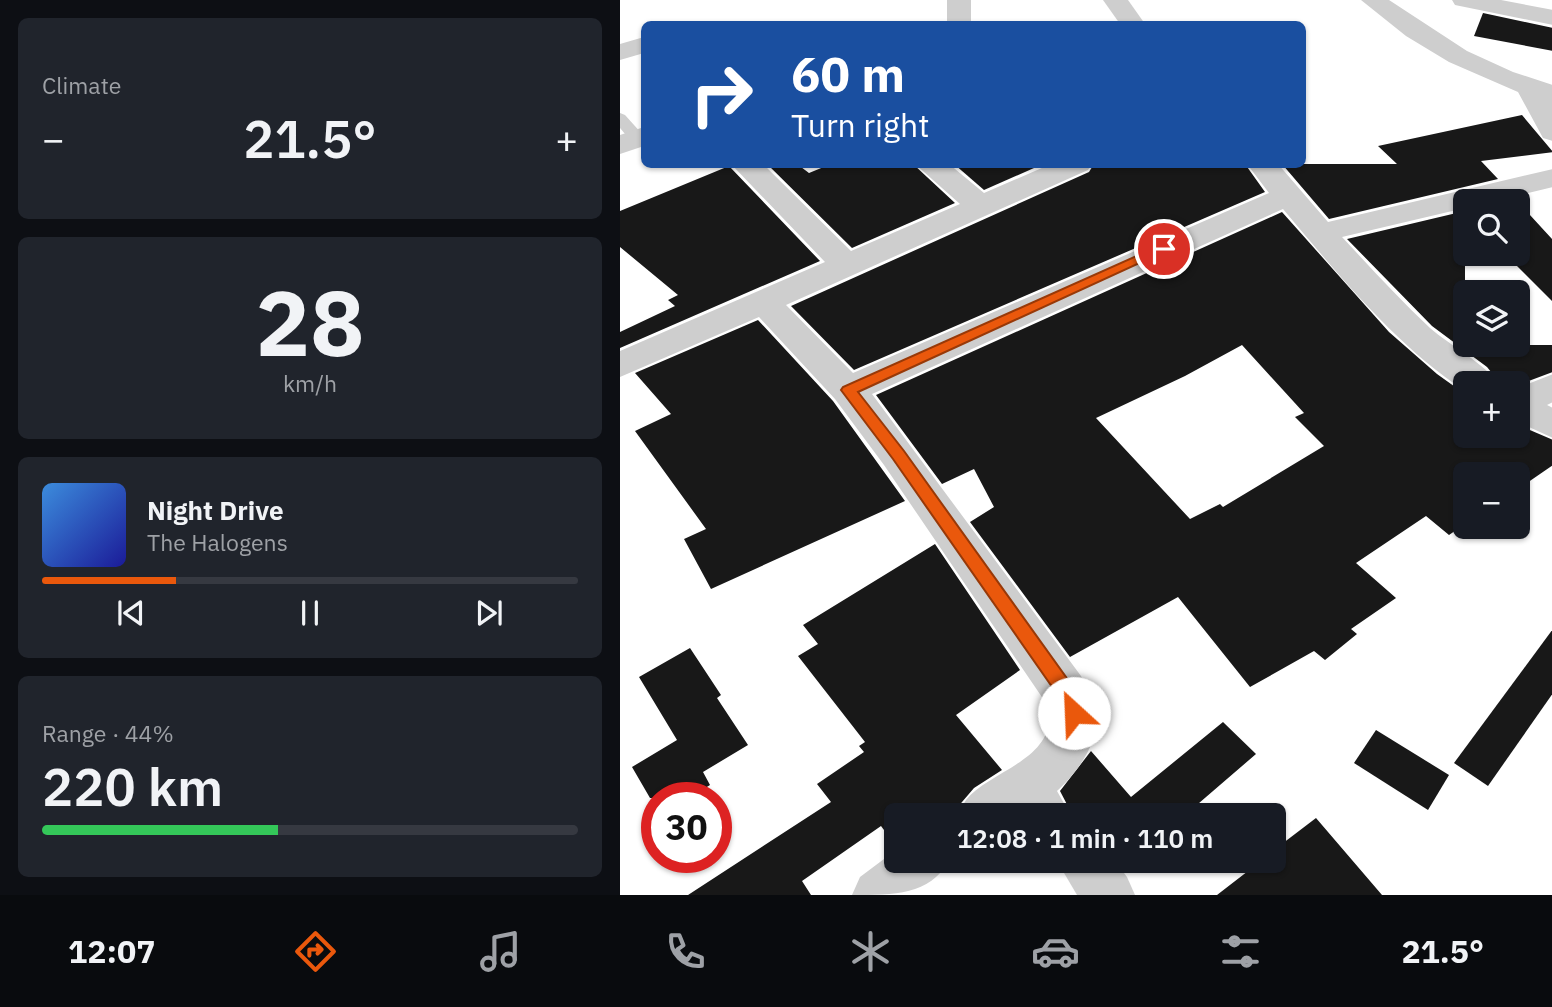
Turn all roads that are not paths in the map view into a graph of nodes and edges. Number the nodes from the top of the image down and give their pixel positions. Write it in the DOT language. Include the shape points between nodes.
graph roads {
  1 [pos="959,0"];
  2 [pos="1115,0"];
  3 [pos="1373,0"];
  4 [pos="1464,0"];
  5 [pos="1553,18"];
  6 [pos="959,21"];
  7 [pos="1130,21"];
  8 [pos="641,46"];
  9 [pos="620,52"];
  10 [pos="1541,90"];
  11 [pos="1553,132"];
  12 [pos="750,168"];
  13 [pos="935,168"];
  14 [pos="1068,168"];
  15 [pos="1266,168"];
  16 [pos="1553,178"];
  17 [pos="1290,195"];
  18 [pos="980,206"];
  19 [pos="1320,233"];
  20 [pos="845,264"];
  21 [pos="763,301"];
  22 [pos="620,365"];
  23 [pos="1459,371"];
  24 [pos="1553,387"];
  25 [pos="848,390"];
  26 [pos="1530,399"];
  27 [pos="1530,412"];
  28 [pos="1553,425"];
  29 [pos="1035,801"];
  30 [pos="907,873"];
  31 [pos="1092,873"];
  32 [pos="878,895"];
  33 [pos="1109,895"];
  1 -- 6 [label="street"];
  2 -- 7 [label="street"];
  3 -- 10 [label="street" via="1465,63"];
  4 -- 5 [label="street"];
  8 -- 9 [label="street"];
  10 -- 11 [label="street"];
  12 -- 20 [label="street"];
  13 -- 18 [label="street"];
  14 -- 18 [label="street"];
  15 -- 17 [label="street"];
  16 -- 19 [label="street"];
  17 -- 19 [label="street"];
  17 -- 25 [label="street"];
  18 -- 20 [label="street"];
  19 -- 23 [label="street" via="1413,333"];
  20 -- 21 [label="street"];
  21 -- 22 [label="street"];
  21 -- 25 [label="street"];
  24 -- 26 [label="street"];
  25 -- 29 [label="street" via="1064,690 1074,713 1071,736"];
  27 -- 28 [label="street"];
  30 -- 32 [label="street"];
  31 -- 33 [label="street"];
}
